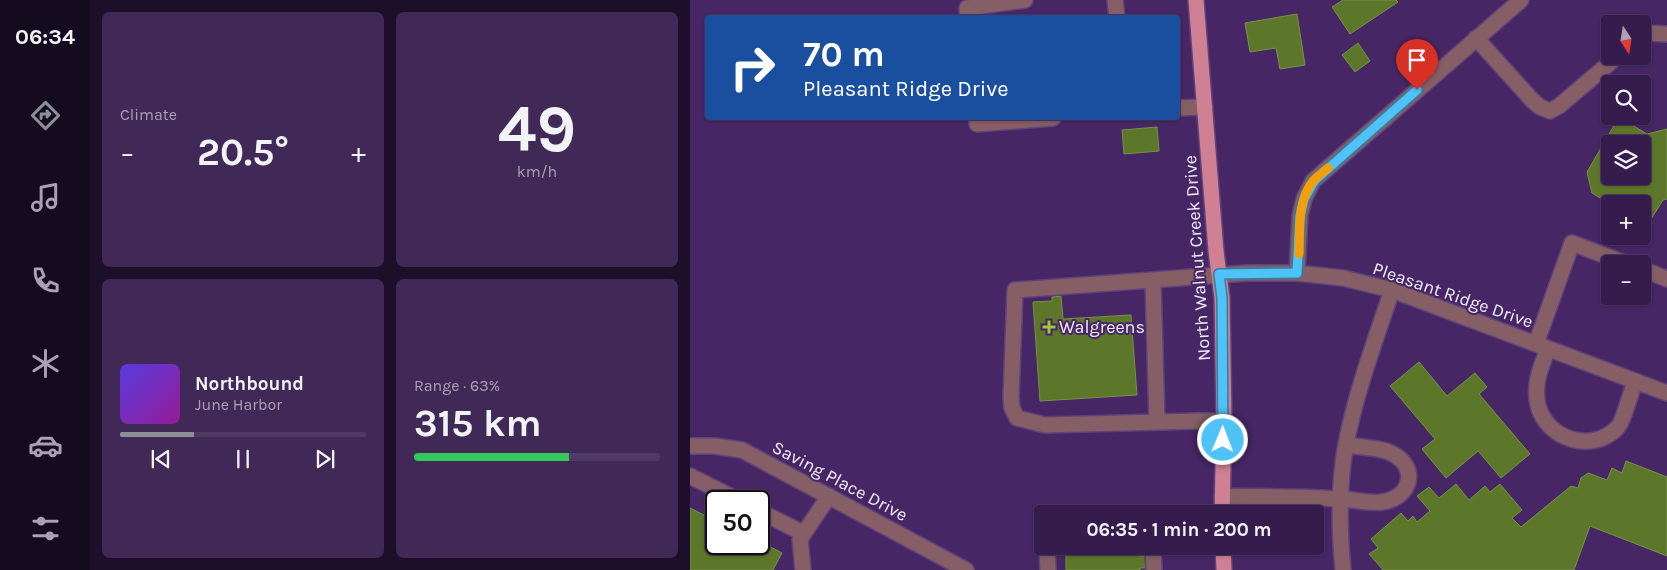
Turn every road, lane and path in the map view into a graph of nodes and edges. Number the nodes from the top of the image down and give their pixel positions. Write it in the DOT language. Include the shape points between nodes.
graph roads {
  1 [pos="1025,0"];
  2 [pos="1115,0"];
  3 [pos="1196,0"];
  4 [pos="1521,0"];
  5 [pos="968,15"];
  6 [pos="1117,15"];
  7 [pos="1651,33"];
  8 [pos="1667,34"];
  9 [pos="1476,38"];
  10 [pos="1607,65"];
  11 [pos="1206,107"];
  12 [pos="1180,108"];
  13 [pos="977,120"];
  14 [pos="1028,120"];
  15 [pos="1603,255"];
  16 [pos="1297,273"];
  17 [pos="1651,273"];
  18 [pos="1219,274"];
  19 [pos="1667,279"];
  20 [pos="1153,281"];
  21 [pos="1392,290"];
  22 [pos="1542,346"];
  23 [pos="1635,382"];
  24 [pos="1667,393"];
  25 [pos="1224,421"];
  26 [pos="1157,422"];
  27 [pos="1346,445"];
  28 [pos="690,446"];
  29 [pos="690,476"];
  30 [pos="718,490"];
  31 [pos="829,496"];
  32 [pos="1222,496"];
  33 [pos="1340,498"];
  34 [pos="1222,505"];
  35 [pos="770,516"];
  36 [pos="803,533"];
  37 [pos="1047,555"];
  38 [pos="1153,555"];
  39 [pos="1223,555"];
  40 [pos="803,570"];
  41 [pos="966,570"];
  42 [pos="1048,570"];
  43 [pos="1154,570"];
  44 [pos="1224,570"];
  45 [pos="1343,570"];
  1 -- 5 [label="street" via="967,8"];
  2 -- 6 [label="street"];
  3 -- 11 [label="main road, North Walnut Creek Drive"];
  4 -- 9 [label="street"];
  7 -- 8 [label="street"];
  9 -- 10 [label="street" via="1532,100 1550,111"];
  9 -- 16 [label="street" via="1314,181 1304,199 1300,216"];
  11 -- 12 [label="street"];
  11 -- 18 [label="main road, North Walnut Creek Drive"];
  13 -- 14 [label="street" via="977,124"];
  15 -- 22 [label="street" via="1572,243"];
  16 -- 18 [label="street, Pleasant Ridge Drive"];
  16 -- 21 [label="street, Pleasant Ridge Drive" via="1343,278"];
  17 -- 19 [label="street"];
  18 -- 20 [label="street, Pleasant Ridge Drive"];
  18 -- 25 [label="main road, North Walnut Creek Drive"];
  20 -- 26 [label="street"];
  20 -- 26 [label="street, Pleasant Ridge Drive" via="1015,290 1011,397 1017,418 1044,425"];
  21 -- 22 [label="street, Pleasant Ridge Drive"];
  21 -- 27 [label="street" via="1359,391"];
  22 -- 23 [label="street, Pleasant Ridge Drive"];
  22 -- 23 [label="street" via="1536,391 1538,406 1547,422 1573,441 1604,438 1619,428"];
  23 -- 24 [label="street, Pleasant Ridge Drive"];
  25 -- 26 [label="street"];
  25 -- 32 [label="main road, North Walnut Creek Drive"];
  27 -- 33 [label="street"];
  27 -- 33 [label="street" via="1389,452 1400,458 1409,478 1406,489 1397,498 1381,503"];
  28 -- 31 [label="street, Saving Place Drive" via="742,450"];
  29 -- 30 [label="street"];
  31 -- 36 [label="street"];
  31 -- 41 [label="street, Saving Place Drive"];
  32 -- 33 [label="street"];
  32 -- 34 [label="main road, North Walnut Creek Drive"];
  33 -- 45 [label="street"];
  35 -- 36 [label="street"];
  36 -- 40 [label="street" via="800,539"];
  37 -- 42 [label="street"];
  38 -- 43 [label="street"];
  39 -- 44 [label="main road"];
}
